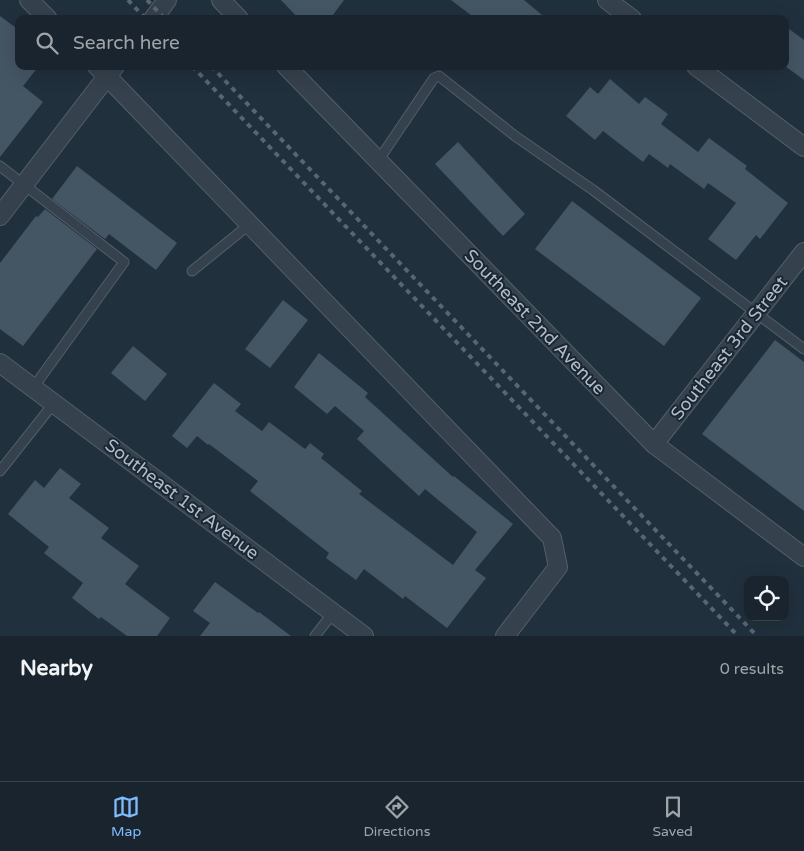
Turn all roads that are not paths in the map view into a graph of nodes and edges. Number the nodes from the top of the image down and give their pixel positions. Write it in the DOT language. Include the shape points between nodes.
graph roads {
  1 [pos="29,0"];
  2 [pos="167,0"];
  3 [pos="221,0"];
  4 [pos="607,0"];
  5 [pos="44,15"];
  6 [pos="155,15"];
  7 [pos="235,15"];
  8 [pos="627,15"];
  9 [pos="106,70"];
  10 [pos="290,70"];
  11 [pos="701,70"];
  12 [pos="804,147"];
  13 [pos="378,161"];
  14 [pos="0,166"];
  15 [pos="24,185"];
  16 [pos="0,216"];
  17 [pos="250,224"];
  18 [pos="804,252"];
  19 [pos="192,271"];
  20 [pos="756,313"];
  21 [pos="804,349"];
  22 [pos="0,363"];
  23 [pos="33,388"];
  24 [pos="54,403"];
  25 [pos="654,444"];
  26 [pos="0,471"];
  27 [pos="803,555"];
  28 [pos="333,613"];
  29 [pos="315,636"];
  30 [pos="364,636"];
  31 [pos="504,636"];
  1 -- 5 [label="street"];
  2 -- 6 [label="street"];
  3 -- 7 [label="street"];
  4 -- 8 [label="street"];
  9 -- 15 [label="street"];
  9 -- 17 [label="street"];
  10 -- 13 [label="street, Southeast 2nd Avenue"];
  11 -- 12 [label="street"];
  13 -- 20 [label="lane" via="434,78 439,76"];
  13 -- 25 [label="street, Southeast 2nd Avenue"];
  14 -- 15 [label="lane"];
  15 -- 16 [label="street"];
  15 -- 23 [label="lane" via="124,262"];
  17 -- 19 [label="lane"];
  17 -- 31 [label="street" via="552,538 558,566"];
  18 -- 20 [label="street, Southeast 3rd Street"];
  20 -- 21 [label="lane"];
  20 -- 25 [label="street, Southeast 3rd Street"];
  22 -- 23 [label="street, Southeast 1st Avenue"];
  23 -- 24 [label="street, Southeast 1st Avenue"];
  24 -- 26 [label="lane"];
  24 -- 28 [label="street, Southeast 1st Avenue"];
  25 -- 27 [label="street, Southeast 2nd Avenue"];
  28 -- 29 [label="lane"];
  28 -- 30 [label="street, Southeast 1st Avenue"];
}
